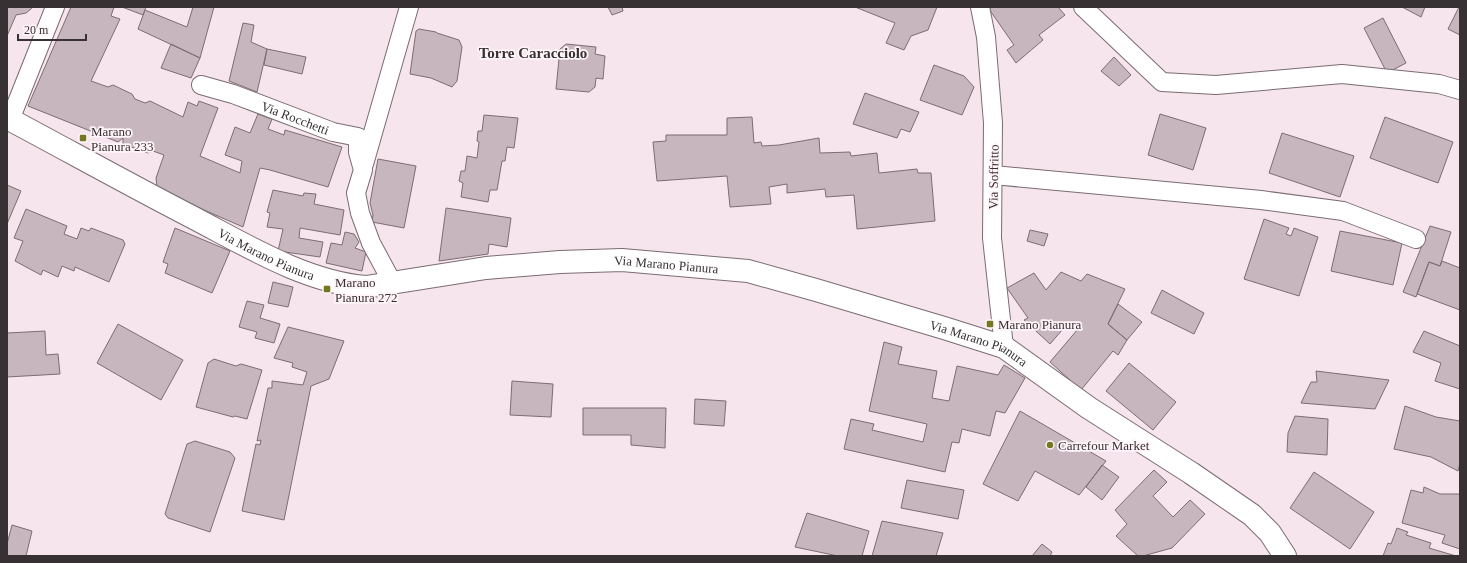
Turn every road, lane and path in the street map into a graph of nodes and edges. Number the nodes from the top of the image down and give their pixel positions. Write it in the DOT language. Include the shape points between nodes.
graph roads {
  1 [pos="55,7"];
  2 [pos="409,7"];
  3 [pos="980,7"];
  4 [pos="1083,7"];
  5 [pos="201,85"];
  6 [pos="1460,90"];
  7 [pos="9,119"];
  8 [pos="363,170"];
  9 [pos="993,175"];
  10 [pos="1416,239"];
  11 [pos="392,282"];
  12 [pos="1004,347"];
  13 [pos="1284,556"];
  1 -- 7 [label="street"];
  2 -- 8 [label="street"];
  3 -- 9 [label="street, Via Soffritto" via="986,37 993,124"];
  4 -- 6 [label="street" via="1162,82 1216,84 1342,74 1439,84"];
  5 -- 8 [label="street, Via Rocchetti" via="233,94 333,132 358,137 358,152"];
  7 -- 11 [label="street, Via Marano Pianura" via="251,248 306,273 347,285 366,286"];
  8 -- 11 [label="street" via="356,193 360,213 371,243"];
  9 -- 10 [label="street" via="1261,200 1342,211"];
  9 -- 12 [label="street, Via Soffritto" via="992,238"];
  11 -- 12 [label="street, Via Marano Pianura" via="486,268 560,262 622,260 748,270"];
  12 -- 13 [label="street, Via Marano Pianura" via="1089,408 1252,515 1270,533"];
}
